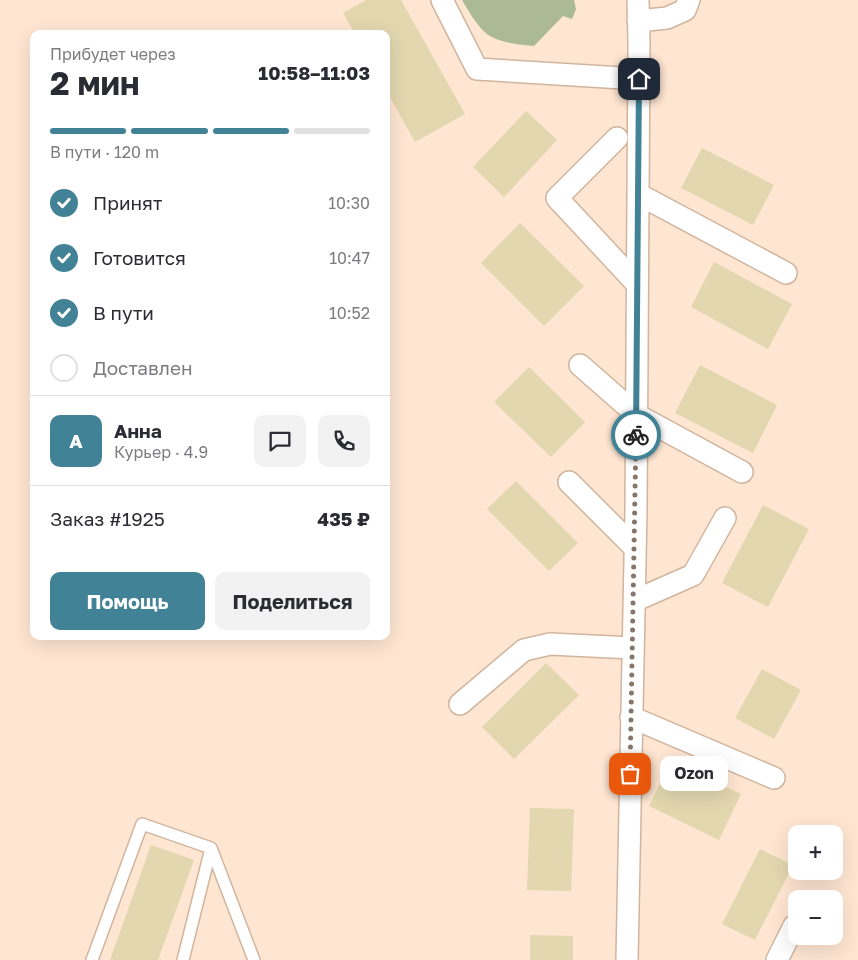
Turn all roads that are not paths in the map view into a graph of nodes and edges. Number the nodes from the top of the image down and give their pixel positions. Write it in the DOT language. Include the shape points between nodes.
graph roads {
  1 [pos="442,0"];
  2 [pos="688,0"];
  3 [pos="638,10"];
  4 [pos="639,79"];
  5 [pos="617,138"];
  6 [pos="638,194"];
  7 [pos="786,273"];
  8 [pos="638,284"];
  9 [pos="580,365"];
  10 [pos="636,415"];
  11 [pos="742,472"];
  12 [pos="569,482"];
  13 [pos="726,518"];
  14 [pos="635,548"];
  15 [pos="634,601"];
  16 [pos="633,648"];
  17 [pos="460,704"];
  18 [pos="632,717"];
  19 [pos="774,778"];
  20 [pos="212,848"];
  21 [pos="788,938"];
  22 [pos="92,960"];
  23 [pos="183,960"];
  24 [pos="254,960"];
  25 [pos="627,960"];
  26 [pos="777,960"];
  1 -- 4 [label="street" via="477,70"];
  2 -- 3 [label="street" via="685,10 667,18"];
  3 -- 4 [label="street"];
  4 -- 6 [label="street"];
  5 -- 8 [label="street" via="557,198"];
  6 -- 7 [label="street"];
  6 -- 8 [label="street"];
  8 -- 10 [label="street"];
  9 -- 10 [label="street"];
  10 -- 11 [label="street"];
  10 -- 14 [label="street"];
  12 -- 14 [label="street"];
  13 -- 15 [label="street" via="693,575"];
  14 -- 15 [label="street"];
  15 -- 16 [label="street"];
  16 -- 17 [label="street" via="550,644 524,650"];
  16 -- 18 [label="street"];
  18 -- 19 [label="street"];
  18 -- 25 [label="street"];
  20 -- 22 [label="lane" via="142,824"];
  20 -- 23 [label="lane"];
  20 -- 24 [label="lane"];
  21 -- 26 [label="street"];
}
